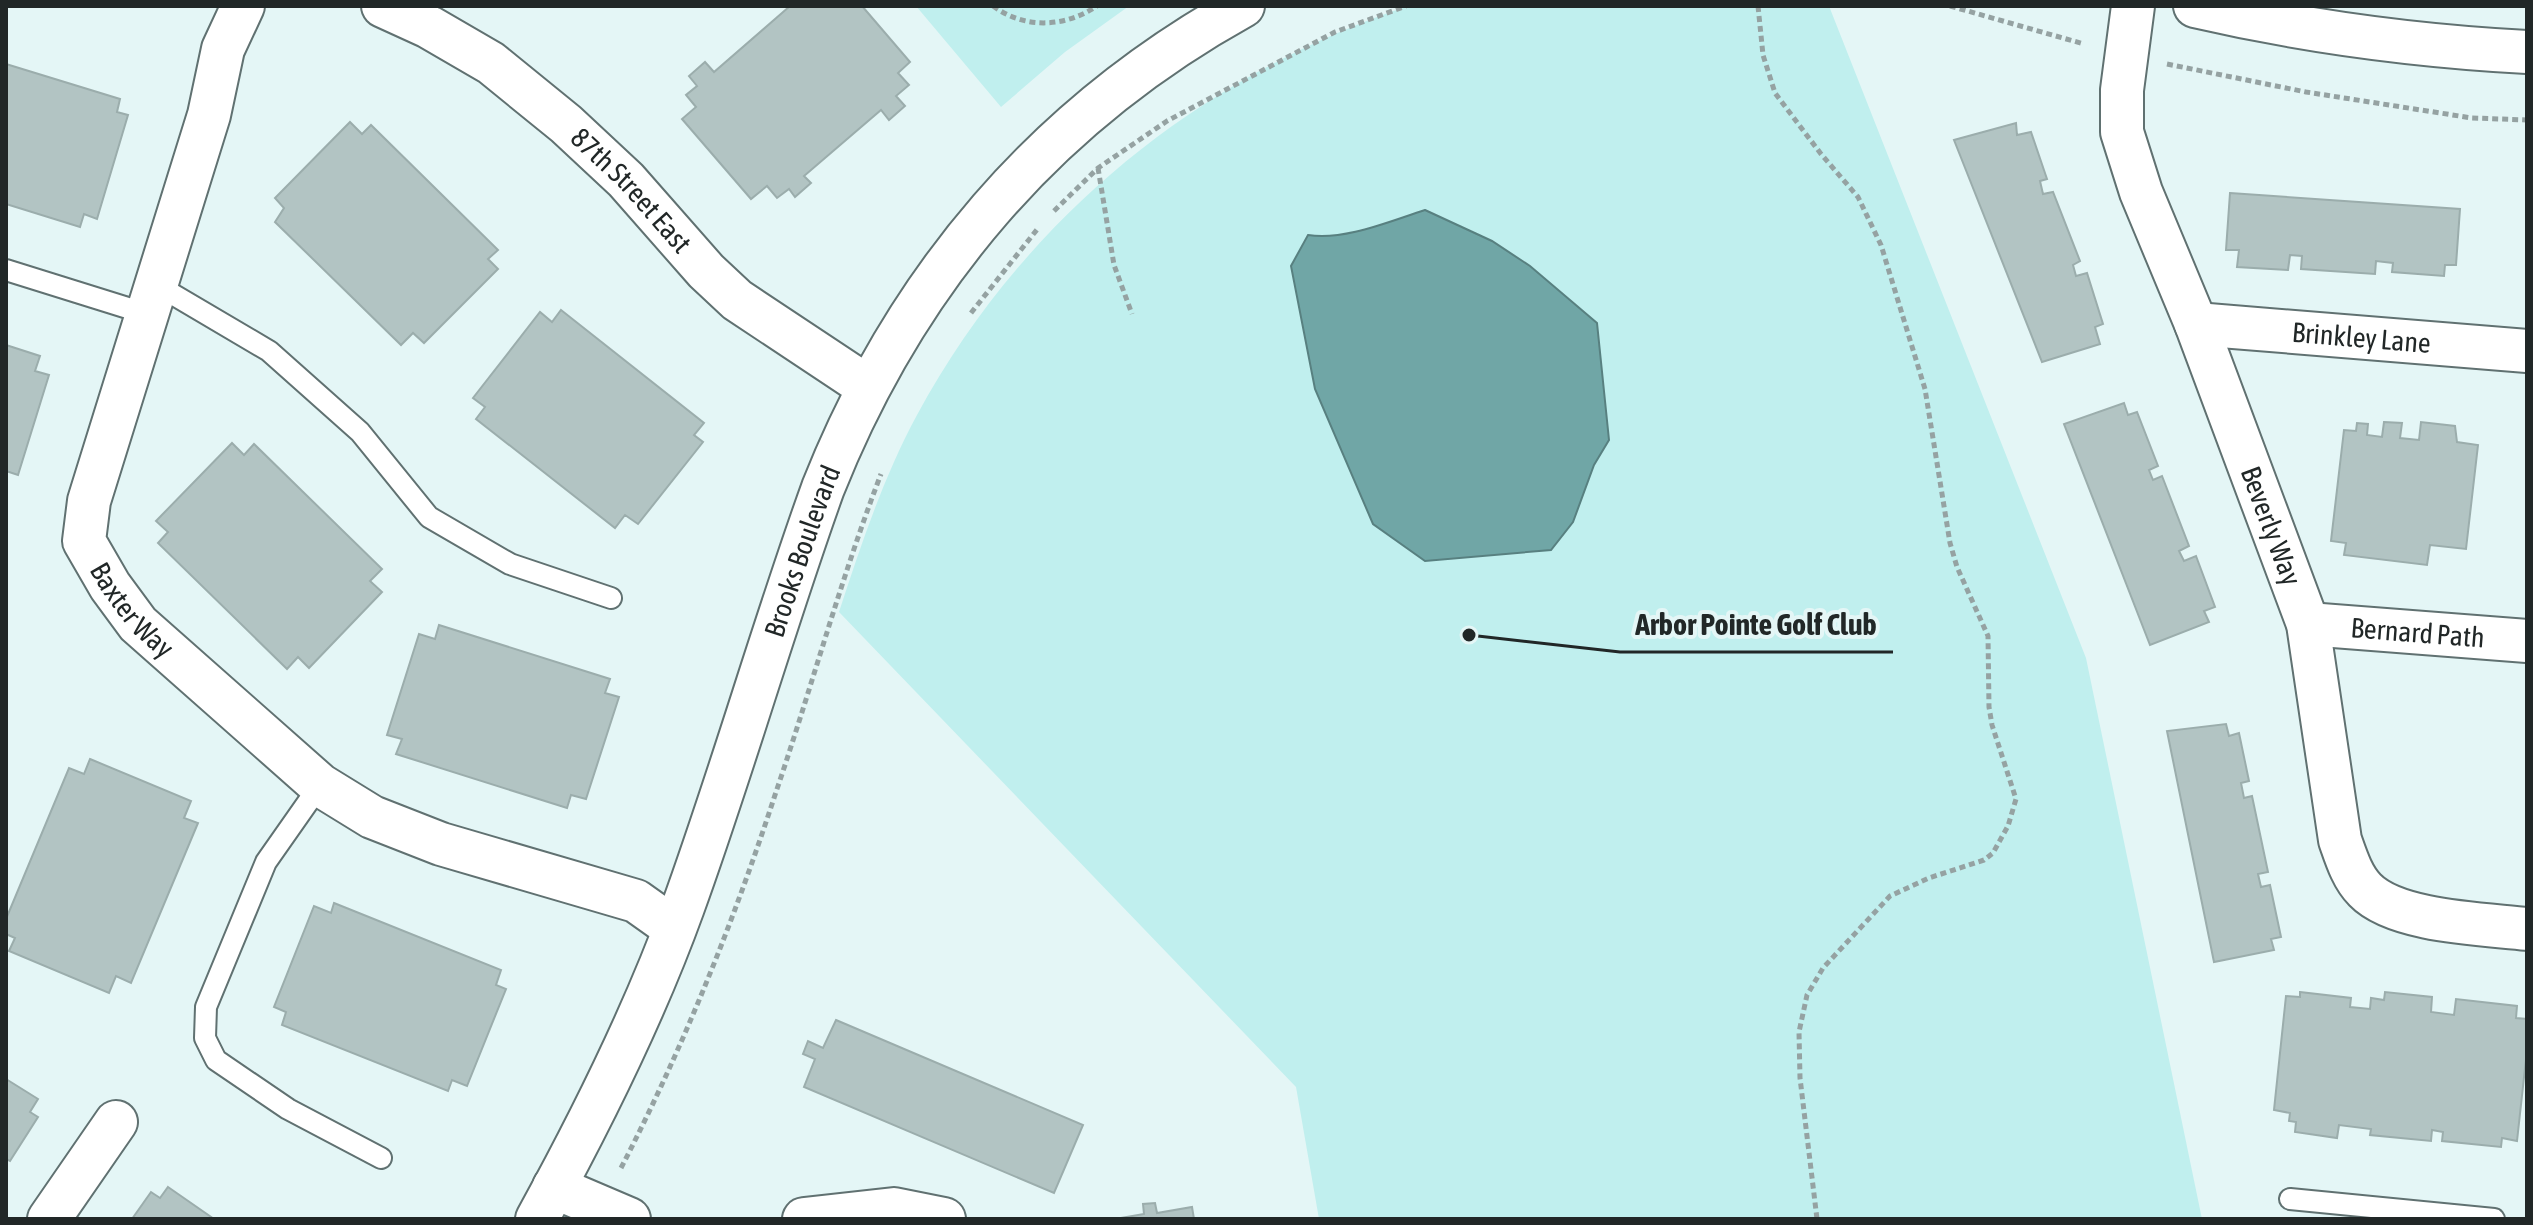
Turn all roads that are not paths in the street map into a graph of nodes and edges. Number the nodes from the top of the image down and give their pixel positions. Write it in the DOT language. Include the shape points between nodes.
graph roads {
  1 [pos="243,6"];
  2 [pos="383,6"];
  3 [pos="1243,6"];
  4 [pos="2133,6"];
  5 [pos="2195,6"];
  6 [pos="2527,52"];
  7 [pos="6,270"];
  8 [pos="152,299"];
  9 [pos="2196,324"];
  10 [pos="2527,351"];
  11 [pos="868,387"];
  12 [pos="611,598"];
  13 [pos="2308,624"];
  14 [pos="2527,641"];
  15 [pos="320,785"];
  16 [pos="674,928"];
  17 [pos="2527,929"];
  18 [pos="116,1122"];
  19 [pos="381,1158"];
  20 [pos="2290,1199"];
  21 [pos="546,1203"];
  22 [pos="615,1213"];
  23 [pos="49,1219"];
  24 [pos="804,1219"];
  25 [pos="944,1219"];
  26 [pos="2494,1219"];
  1 -- 8 [label="street, Baxter Way" via="223,49 209,115"];
  2 -- 11 [label="street, 87th Street East" via="491,63 626,180 737,300"];
  3 -- 11 [label="street, Brooks Boulevard" via="1124,83 1016,180 947,261"];
  4 -- 9 [label="street, Beverly Way" via="2122,132"];
  5 -- 6 [label="street" via="2260,21"];
  7 -- 8 [label="lane"];
  8 -- 12 [label="lane" via="269,351 360,432 429,517 510,564"];
  8 -- 15 [label="street, Baxter Way" via="89,501 84,541 138,624"];
  9 -- 10 [label="street, Brinkley Lane"];
  9 -- 13 [label="street, Beverly Way"];
  11 -- 16 [label="street, Brooks Boulevard" via="823,488"];
  13 -- 14 [label="street, Bernard Path"];
  13 -- 17 [label="street, Beverly Way" via="2340,840 2366,891 2397,909 2438,919"];
  15 -- 16 [label="street, Baxter Way" via="372,817 441,844 636,901"];
  15 -- 19 [label="lane" via="266,862 206,1007 205,1038 216,1060 288,1109"];
  16 -- 21 [label="street, Brooks Boulevard" via="618,1061"];
  18 -- 23 [label="street"];
  20 -- 26 [label="lane"];
  21 -- 22 [label="street"];
  24 -- 25 [label="street" via="894,1209"];
}
